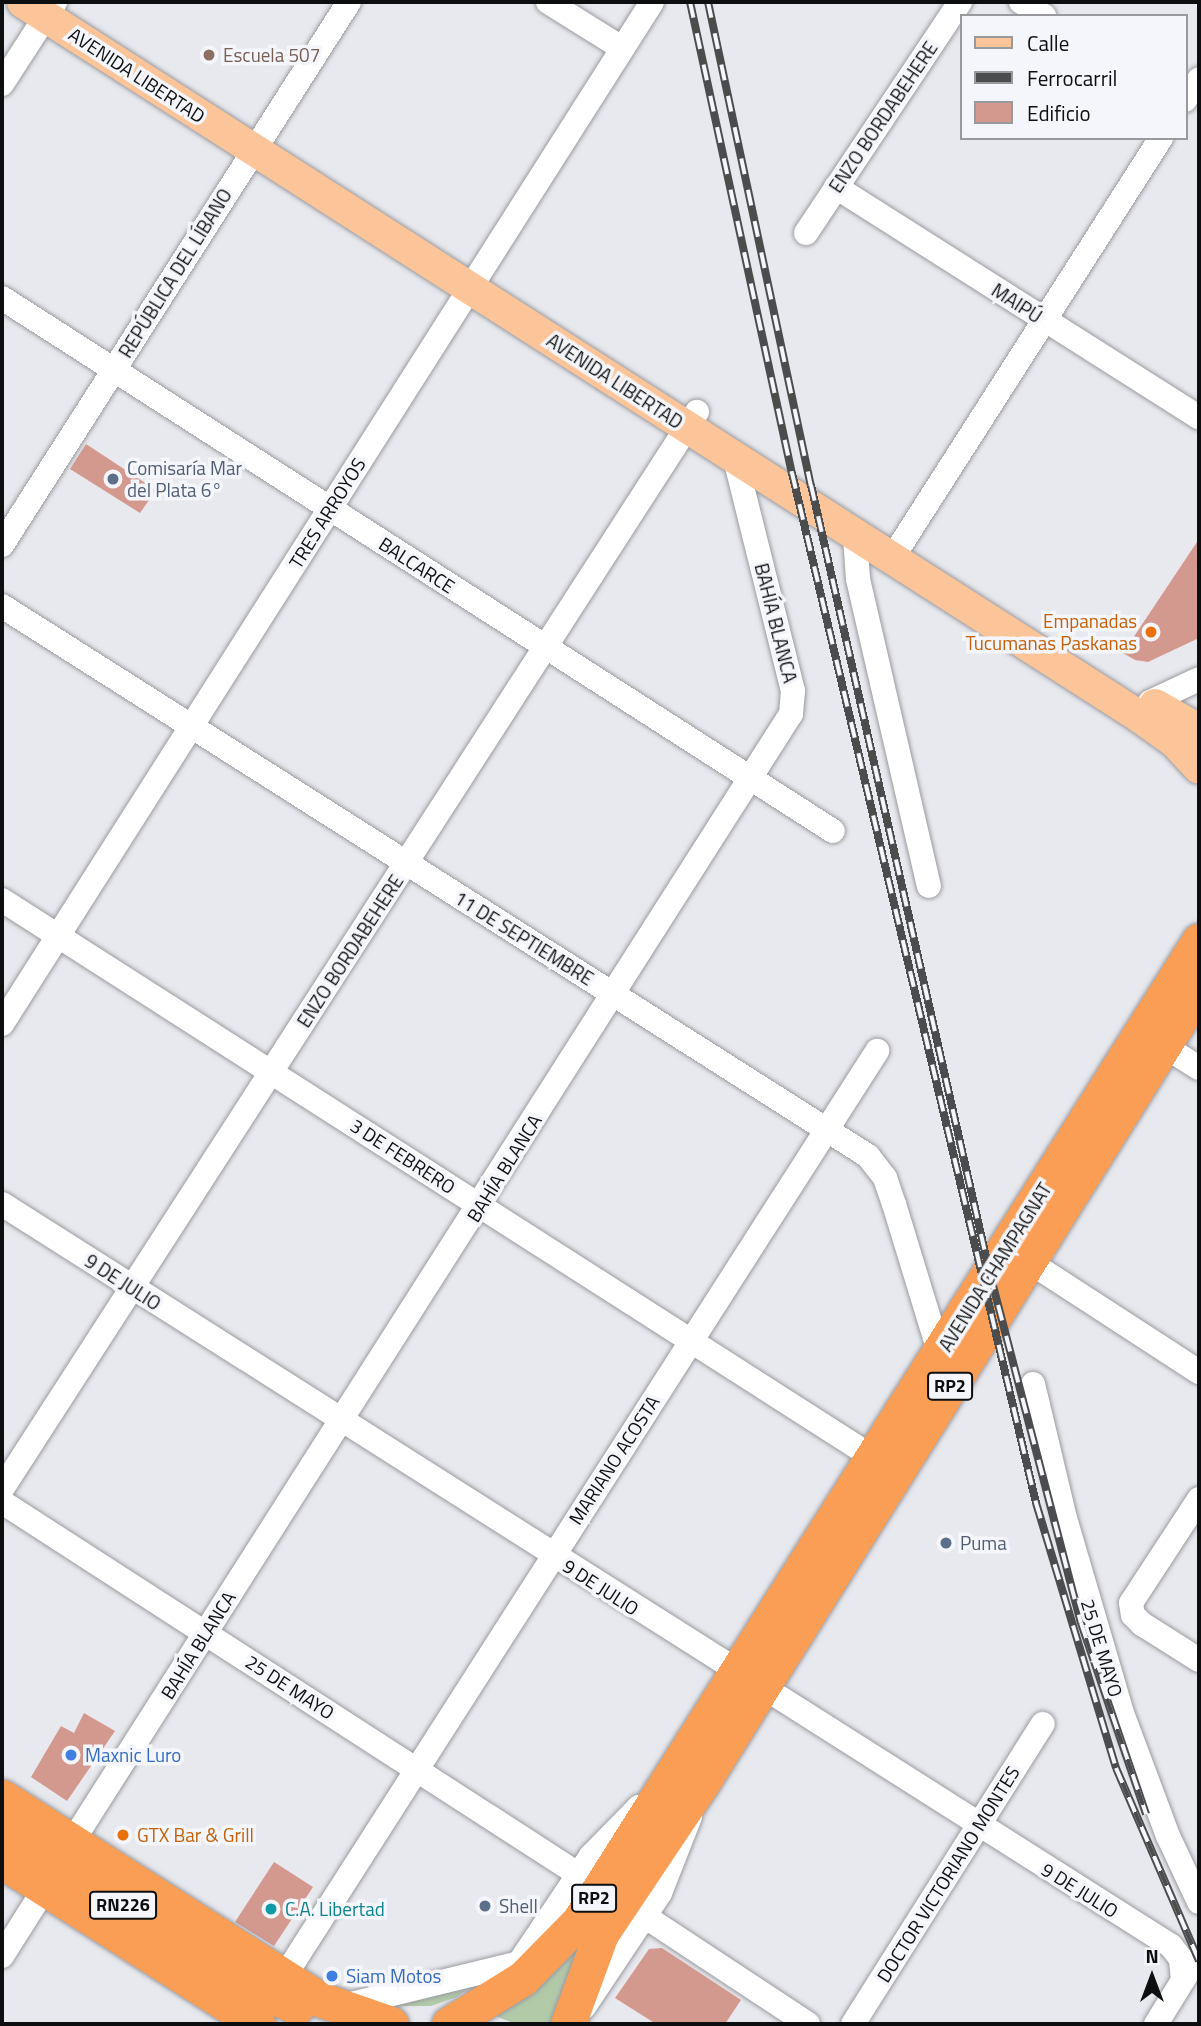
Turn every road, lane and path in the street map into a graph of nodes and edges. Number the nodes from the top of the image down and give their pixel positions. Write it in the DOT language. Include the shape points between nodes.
graph roads {
  1 [pos="349,2"];
  2 [pos="548,2"];
  3 [pos="960,2"];
  4 [pos="1021,2"];
  5 [pos="45,5"];
  6 [pos="647,5"];
  7 [pos="1041,14"];
  8 [pos="622,48"];
  9 [pos="1199,79"];
  10 [pos="2,85"];
  11 [pos="1187,100"];
  12 [pos="1160,140"];
  13 [pos="258,142"];
  14 [pos="836,187"];
  15 [pos="806,233"];
  16 [pos="474,280"];
  17 [pos="2,298"];
  18 [pos="1045,321"];
  19 [pos="114,369"];
  20 [pos="1199,417"];
  21 [pos="692,420"];
  22 [pos="735,458"];
  23 [pos="330,508"];
  24 [pos="855,537"];
  25 [pos="2,545"];
  26 [pos="896,552"];
  27 [pos="2,606"];
  28 [pos="546,647"];
  29 [pos="1199,679"];
  30 [pos="1150,702"];
  31 [pos="191,726"];
  32 [pos="1199,730"];
  33 [pos="1199,768"];
  34 [pos="752,780"];
  35 [pos="833,831"];
  36 [pos="407,863"];
  37 [pos="929,886"];
  38 [pos="2,900"];
  39 [pos="58,936"];
  40 [pos="1199,942"];
  41 [pos="1199,989"];
  42 [pos="613,994"];
  43 [pos="2,1024"];
  44 [pos="1164,1046"];
  45 [pos="877,1051"];
  46 [pos="1199,1068"];
  47 [pos="271,1072"];
  48 [pos="826,1129"];
  49 [pos="2,1204"];
  50 [pos="481,1206"];
  51 [pos="1028,1261"];
  52 [pos="132,1287"];
  53 [pos="691,1340"];
  54 [pos="940,1353"];
  55 [pos="1199,1372"];
  56 [pos="1033,1384"];
  57 [pos="340,1420"];
  58 [pos="874,1458"];
  59 [pos="2,1489"];
  60 [pos="1199,1499"];
  61 [pos="2,1502"];
  62 [pos="553,1556"];
  63 [pos="206,1633"];
  64 [pos="1199,1660"];
  65 [pos="749,1681"];
  66 [pos="1043,1724"];
  67 [pos="417,1769"];
  68 [pos="689,1776"];
  69 [pos="2,1797"];
  70 [pos="977,1827"];
  71 [pos="2,1828"];
  72 [pos="72,1842"];
  73 [pos="2,1861"];
  74 [pos="578,1874"];
  75 [pos="45,1888"];
  76 [pos="1199,1902"];
  77 [pos="646,1917"];
  78 [pos="553,1951"];
  79 [pos="2,1956"];
  80 [pos="519,1964"];
  81 [pos="284,1977"];
  82 [pos="245,1983"];
  83 [pos="485,2004"];
  84 [pos="580,2010"];
  85 [pos="338,2016"];
  86 [pos="258,2024"];
  87 [pos="291,2024"];
  88 [pos="391,2024"];
  89 [pos="449,2024"];
  90 [pos="808,2024"];
  91 [pos="853,2024"];
  92 [pos="1156,2024"];
  1 -- 13 [label="street, REPÚBLICA DEL LÍBANO"];
  2 -- 8 [label="street"];
  3 -- 14 [label="street, ENZO BORDABEHERE"];
  4 -- 7 [label="street"];
  5 -- 10 [label="street"];
  5 -- 13 [label="main road, AVENIDA LIBERTAD"];
  6 -- 8 [label="street, TRES ARROYOS"];
  8 -- 16 [label="street, TRES ARROYOS"];
  9 -- 11 [label="street"];
  12 -- 18 [label="street"];
  13 -- 16 [label="main road, AVENIDA LIBERTAD"];
  13 -- 19 [label="street, REPÚBLICA DEL LÍBANO"];
  14 -- 15 [label="street, ENZO BORDABEHERE"];
  14 -- 18 [label="street, MAIPÚ"];
  16 -- 21 [label="main road, AVENIDA LIBERTAD"];
  16 -- 23 [label="street, TRES ARROYOS"];
  17 -- 19 [label="street, BALCARCE"];
  18 -- 20 [label="street, MAIPÚ"];
  18 -- 26 [label="street"];
  19 -- 23 [label="street, BALCARCE"];
  19 -- 25 [label="street, REPÚBLICA DEL LÍBANO"];
  21 -- 22 [label="main road, AVENIDA LIBERTAD"];
  21 -- 26 [label="main road, AVENIDA LIBERTAD"];
  21 -- 28 [label="street, ENZO BORDABEHERE"];
  22 -- 24 [label="main road, AVENIDA LIBERTAD"];
  22 -- 34 [label="street, BAHÍA BLANCA" via="794,698 791,714"];
  23 -- 28 [label="street, BALCARCE"];
  23 -- 31 [label="street, TRES ARROYOS"];
  24 -- 26 [label="main road, AVENIDA LIBERTAD"];
  24 -- 37 [label="street" via="858,579"];
  26 -- 30 [label="main road, AVENIDA LIBERTAD"];
  26 -- 33 [label="main road, AVENIDA LIBERTAD" via="1140,717 1175,742"];
  27 -- 31 [label="street, 11 DE SEPTIEMBRE"];
  28 -- 34 [label="street, BALCARCE"];
  28 -- 36 [label="street, ENZO BORDABEHERE"];
  29 -- 30 [label="street"];
  30 -- 32 [label="main road, AVENIDA LIBERTAD"];
  31 -- 36 [label="street, 11 DE SEPTIEMBRE"];
  31 -- 39 [label="street, TRES ARROYOS"];
  34 -- 35 [label="street, BALCARCE"];
  34 -- 42 [label="street, BAHÍA BLANCA"];
  36 -- 42 [label="street, 11 DE SEPTIEMBRE"];
  36 -- 47 [label="street, ENZO BORDABEHERE"];
  38 -- 39 [label="street, 3 DE FEBRERO"];
  39 -- 43 [label="street, TRES ARROYOS"];
  39 -- 47 [label="street, 3 DE FEBRERO"];
  40 -- 54 [label="highway, AVENIDA CHAMPAGNAT / RP2"];
  41 -- 44 [label="highway, AVENIDA CHAMPAGNAT / RP2"];
  42 -- 48 [label="street, 11 DE SEPTIEMBRE"];
  42 -- 50 [label="street, BAHÍA BLANCA"];
  44 -- 46 [label="street"];
  44 -- 51 [label="highway, AVENIDA CHAMPAGNAT / RP2"];
  45 -- 48 [label="street, MARIANO ACOSTA"];
  47 -- 50 [label="street, 3 DE FEBRERO"];
  47 -- 52 [label="street, ENZO BORDABEHERE"];
  48 -- 53 [label="street, MARIANO ACOSTA"];
  48 -- 54 [label="street, 11 DE SEPTIEMBRE" via="868,1156 885,1178"];
  49 -- 52 [label="street, 9 DE JULIO"];
  50 -- 53 [label="street, 3 DE FEBRERO"];
  50 -- 57 [label="street, BAHÍA BLANCA"];
  51 -- 55 [label="street"];
  51 -- 65 [label="highway, AVENIDA CHAMPAGNAT / RP2"];
  52 -- 57 [label="street, 9 DE JULIO"];
  52 -- 59 [label="street, ENZO BORDABEHERE"];
  53 -- 58 [label="street, 3 DE FEBRERO"];
  53 -- 62 [label="street, MARIANO ACOSTA"];
  54 -- 58 [label="highway, AVENIDA CHAMPAGNAT / RP2"];
  56 -- 76 [label="street, 25 DE MAYO" via="1065,1518 1122,1713 1168,1836"];
  57 -- 62 [label="street, 9 DE JULIO"];
  57 -- 63 [label="street, BAHÍA BLANCA"];
  58 -- 65 [label="highway, AVENIDA CHAMPAGNAT / RP2"];
  60 -- 64 [label="street" via="1131,1603 1133,1615"];
  61 -- 63 [label="street, 25 DE MAYO"];
  62 -- 65 [label="street, 9 DE JULIO"];
  62 -- 67 [label="street, MARIANO ACOSTA"];
  63 -- 67 [label="street, 25 DE MAYO"];
  63 -- 72 [label="street, BAHÍA BLANCA"];
  65 -- 68 [label="highway, AVENIDA CHAMPAGNAT / RP2"];
  65 -- 70 [label="street, 9 DE JULIO"];
  66 -- 70 [label="street, DOCTOR VICTORIANO MONTES"];
  67 -- 74 [label="street, 25 DE MAYO"];
  67 -- 81 [label="street, MARIANO ACOSTA"];
  68 -- 74 [label="street, AVENIDA CHAMPAGNAT"];
  68 -- 77 [label="street, AVENIDA CHAMPAGNAT" via="672,1869"];
  68 -- 78 [label="highway, AVENIDA CHAMPAGNAT / RP2"];
  68 -- 84 [label="highway, AVENIDA CHAMPAGNAT / RP2" via="601,1934"];
  69 -- 72 [label="highway"];
  70 -- 91 [label="street, DOCTOR VICTORIANO MONTES"];
  70 -- 92 [label="street, 9 DE JULIO" via="1171,1946 1186,1974"];
  71 -- 82 [label="highway, RN226"];
  72 -- 81 [label="highway"];
  73 -- 75 [label="highway"];
  74 -- 80 [label="street, AVENIDA CHAMPAGNAT"];
  75 -- 79 [label="street"];
  75 -- 86 [label="highway"];
  77 -- 84 [label="street, AVENIDA CHAMPAGNAT"];
  77 -- 90 [label="street"];
  78 -- 80 [label="highway"];
  78 -- 83 [label="highway, AVENIDA CHAMPAGNAT / RP2"];
  80 -- 83 [label="street, AVENIDA CHAMPAGNAT"];
  80 -- 85 [label="street"];
  81 -- 85 [label="highway"];
  82 -- 85 [label="highway, RN226"];
  82 -- 87 [label="highway, RN226"];
  83 -- 89 [label="highway, AVENIDA CHAMPAGNAT / RP2"];
  85 -- 88 [label="highway"];
}
